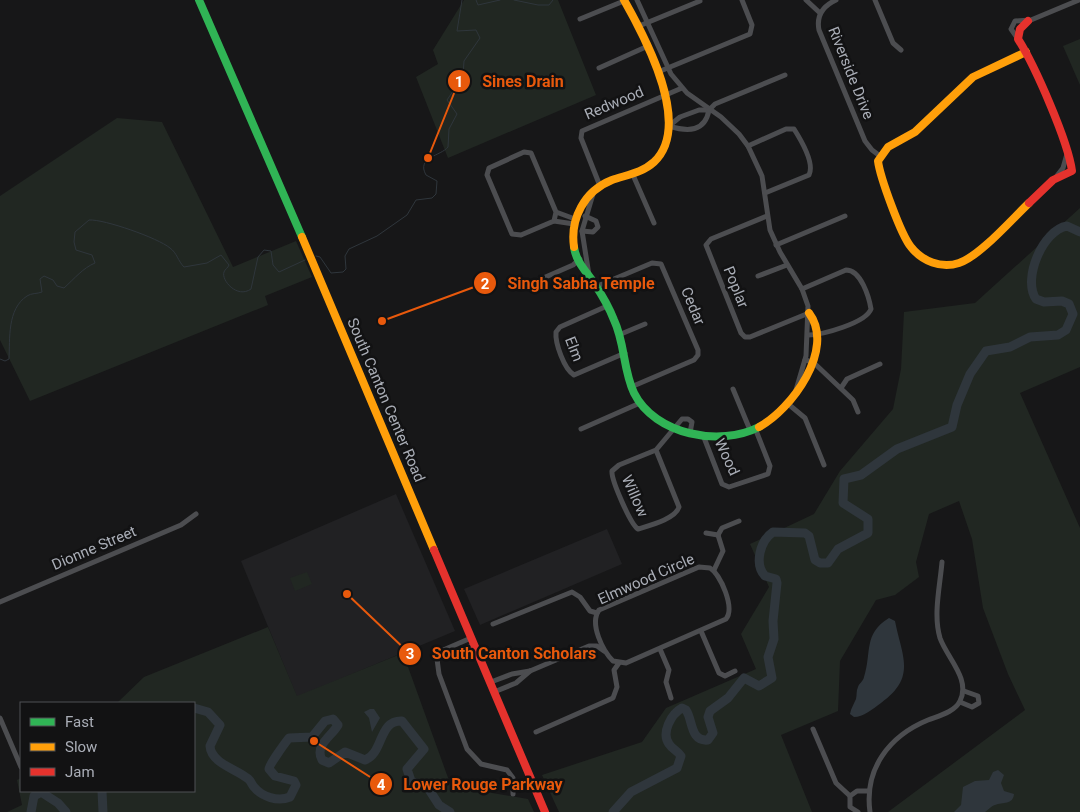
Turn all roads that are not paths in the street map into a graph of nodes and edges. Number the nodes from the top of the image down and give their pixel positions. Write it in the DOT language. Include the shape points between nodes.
graph roads {
  1 [pos="199,0"];
  2 [pos="624,0"];
  3 [pos="637,0"];
  4 [pos="742,0"];
  5 [pos="806,0"];
  6 [pos="836,0"];
  7 [pos="875,0"];
  8 [pos="1079,0"];
  9 [pos="700,1"];
  10 [pos="820,13"];
  11 [pos="580,19"];
  12 [pos="1028,21"];
  13 [pos="648,22"];
  14 [pos="639,26"];
  15 [pos="648,46"];
  16 [pos="901,50"];
  17 [pos="1026,52"];
  18 [pos="599,68"];
  19 [pos="668,69"];
  20 [pos="658,72"];
  21 [pos="786,75"];
  22 [pos="682,88"];
  23 [pos="664,97"];
  24 [pos="708,110"];
  25 [pos="670,126"];
  26 [pos="748,146"];
  27 [pos="880,156"];
  28 [pos="632,175"];
  29 [pos="600,186"];
  30 [pos="594,193"];
  31 [pos="765,193"];
  32 [pos="556,212"];
  33 [pos="585,216"];
  34 [pos="767,216"];
  35 [pos="845,216"];
  36 [pos="554,221"];
  37 [pos="577,221"];
  38 [pos="654,223"];
  39 [pos="582,231"];
  40 [pos="776,245"];
  41 [pos="585,256"];
  42 [pos="577,261"];
  43 [pos="787,265"];
  44 [pos="758,276"];
  45 [pos="590,278"];
  46 [pos="525,286"];
  47 [pos="595,287"];
  48 [pos="802,289"];
  49 [pos="607,306"];
  50 [pos="809,313"];
  51 [pos="645,324"];
  52 [pos="621,334"];
  53 [pos="817,335"];
  54 [pos="808,336"];
  55 [pos="625,353"];
  56 [pos="805,360"];
  57 [pos="813,362"];
  58 [pos="880,364"];
  59 [pos="631,387"];
  60 [pos="841,388"];
  61 [pos="733,389"];
  62 [pos="796,390"];
  63 [pos="640,403"];
  64 [pos="788,403"];
  65 [pos="858,412"];
  66 [pos="675,428"];
  67 [pos="581,429"];
  68 [pos="753,429"];
  69 [pos="690,433"];
  70 [pos="704,436"];
  71 [pos="656,450"];
  72 [pos="824,465"];
  73 [pos="196,514"];
  74 [pos="739,521"];
  75 [pos="706,533"];
  76 [pos="718,534"];
  77 [pos="942,562"];
  78 [pos="714,570"];
  79 [pos="0,602"];
  80 [pos="597,613"];
  81 [pos="493,624"];
  82 [pos="596,629"];
  83 [pos="701,631"];
  84 [pos="472,641"];
  85 [pos="589,646"];
  86 [pos="660,648"];
  87 [pos="608,655"];
  88 [pos="619,663"];
  89 [pos="530,671"];
  90 [pos="735,671"];
  91 [pos="490,682"];
  92 [pos="964,691"];
  93 [pos="494,692"];
  94 [pos="671,698"];
  95 [pos="960,702"];
  96 [pos="0,718"];
  97 [pos="813,729"];
  98 [pos="536,732"];
  99 [pos="20,765"];
  100 [pos="869,791"];
  101 [pos="513,794"];
  102 [pos="850,796"];
  103 [pos="870,811"];
  104 [pos="545,812"];
  105 [pos="859,812"];
  1 -- 84 [label="street, South Canton Center Road"];
  2 -- 11 [label="street"];
  2 -- 14 [label="street"];
  3 -- 13 [label="street"];
  4 -- 19 [label="street" via="752,25 750,34"];
  5 -- 10 [label="street"];
  6 -- 10 [label="street, Riverside Drive"];
  7 -- 16 [label="street" via="893,43"];
  8 -- 12 [label="street"];
  9 -- 13 [label="street"];
  10 -- 27 [label="street, Riverside Drive" via="818,26 823,42 865,141"];
  12 -- 17 [label="street" via="1020,29 1018,38"];
  13 -- 14 [label="street"];
  13 -- 19 [label="street"];
  14 -- 15 [label="street"];
  15 -- 18 [label="street"];
  15 -- 20 [label="street"];
  17 -- 27 [label="street" via="973,78 915,132 888,147"];
  17 -- 27 [label="street" via="1073,165 1072,171 1053,180 973,256 958,263 941,265 921,257 908,242 880,176"];
  19 -- 20 [label="street"];
  19 -- 22 [label="street"];
  20 -- 23 [label="street"];
  21 -- 24 [label="street" via="715,104"];
  22 -- 23 [label="street, Redwood"];
  22 -- 24 [label="street"];
  23 -- 25 [label="street"];
  23 -- 29 [label="street, Redwood" via="582,131 581,138"];
  24 -- 25 [label="street" via="680,117"];
  24 -- 25 [label="street" via="705,123 696,129 680,130"];
  24 -- 26 [label="street" via="730,125"];
  25 -- 28 [label="street" via="667,143 658,159"];
  26 -- 31 [label="street" via="762,176"];
  26 -- 31 [label="street" via="786,129 794,129 810,163 812,170 809,175"];
  28 -- 29 [label="street"];
  28 -- 38 [label="street"];
  29 -- 30 [label="street"];
  30 -- 33 [label="street"];
  30 -- 37 [label="street" via="582,203"];
  31 -- 34 [label="street"];
  32 -- 36 [label="street"];
  32 -- 36 [label="street" via="531,153 524,152 489,168 487,175 512,234 521,235"];
  32 -- 37 [label="street"];
  33 -- 37 [label="street"];
  33 -- 39 [label="street" via="596,221 598,227 593,232"];
  34 -- 40 [label="street"];
  34 -- 50 [label="street, Poplar" via="711,239 706,245 741,333 750,337"];
  35 -- 40 [label="street"];
  36 -- 37 [label="street"];
  37 -- 39 [label="street"];
  37 -- 42 [label="street" via="573,244"];
  39 -- 41 [label="street"];
  40 -- 43 [label="street"];
  41 -- 42 [label="street"];
  41 -- 45 [label="street"];
  42 -- 45 [label="street"];
  42 -- 46 [label="street" via="573,266"];
  43 -- 44 [label="street"];
  43 -- 48 [label="street"];
  45 -- 47 [label="street"];
  47 -- 49 [label="street"];
  47 -- 59 [label="street, Cedar" via="652,263 661,264 698,350 694,360"];
  48 -- 50 [label="street"];
  48 -- 53 [label="street" via="851,270 858,275 871,306 867,316"];
  49 -- 52 [label="street"];
  49 -- 55 [label="street, Elm" via="560,327 556,340 568,370 574,375"];
  50 -- 53 [label="street" via="815,321"];
  50 -- 54 [label="street"];
  51 -- 52 [label="street"];
  52 -- 55 [label="street"];
  53 -- 54 [label="street"];
  53 -- 57 [label="street"];
  54 -- 56 [label="street"];
  55 -- 59 [label="street"];
  56 -- 57 [label="street"];
  56 -- 62 [label="street"];
  57 -- 60 [label="street"];
  57 -- 62 [label="street" via="803,386"];
  58 -- 60 [label="street" via="847,378"];
  59 -- 63 [label="street"];
  60 -- 65 [label="street" via="853,400"];
  61 -- 68 [label="street"];
  62 -- 64 [label="street"];
  63 -- 66 [label="street" via="655,418"];
  63 -- 67 [label="street"];
  64 -- 68 [label="street" via="768,422"];
  64 -- 72 [label="street" via="805,418"];
  66 -- 69 [label="street"];
  66 -- 69 [label="street" via="682,419 688,419 692,422"];
  66 -- 71 [label="street, Willow"];
  68 -- 70 [label="street" via="735,435"];
  68 -- 70 [label="street, Wood" via="770,466 768,474 728,487 722,484"];
  69 -- 70 [label="street"];
  71 -- 71 [label="street, Willow" via="612,471 630,519 638,529 671,516 679,506"];
  73 -- 79 [label="street, Dionne Street" via="181,525"];
  74 -- 76 [label="street" via="722,528"];
  75 -- 76 [label="street"];
  76 -- 78 [label="street" via="723,551"];
  77 -- 92 [label="street" via="938,632"];
  78 -- 80 [label="street, Elmwood Circle" via="699,567 602,608"];
  78 -- 83 [label="street, Elmwood Circle" via="730,613 724,622"];
  80 -- 81 [label="street" via="590,611 572,592"];
  80 -- 82 [label="street, Elmwood Circle"];
  82 -- 85 [label="street, Elmwood Circle" via="596,639"];
  82 -- 87 [label="street, Elmwood Circle"];
  83 -- 86 [label="street, Elmwood Circle"];
  83 -- 90 [label="street" via="718,673 725,676"];
  84 -- 91 [label="street, South Canton Center Road"];
  84 -- 101 [label="street" via="444,657 438,657 439,674 467,749 482,764 507,770 513,778"];
  85 -- 87 [label="street, Elmwood Circle" via="599,646"];
  85 -- 89 [label="street"];
  86 -- 88 [label="street, Elmwood Circle"];
  86 -- 94 [label="street" via="669,670 666,682"];
  87 -- 88 [label="street, Elmwood Circle"];
  88 -- 98 [label="street" via="614,670 617,687 613,698"];
  89 -- 91 [label="street"];
  89 -- 93 [label="street" via="516,683"];
  91 -- 93 [label="street, South Canton Center Road"];
  92 -- 95 [label="street"];
  92 -- 95 [label="street" via="978,696 979,704 972,707"];
  93 -- 104 [label="street, South Canton Center Road"];
  95 -- 100 [label="street" via="952,709 913,726 892,742 876,765"];
  96 -- 99 [label="street"];
  97 -- 102 [label="street" via="836,782"];
  100 -- 102 [label="street" via="857,791"];
  100 -- 103 [label="street"];
  102 -- 105 [label="street" via="850,807"];
  103 -- 105 [label="street"];
}
